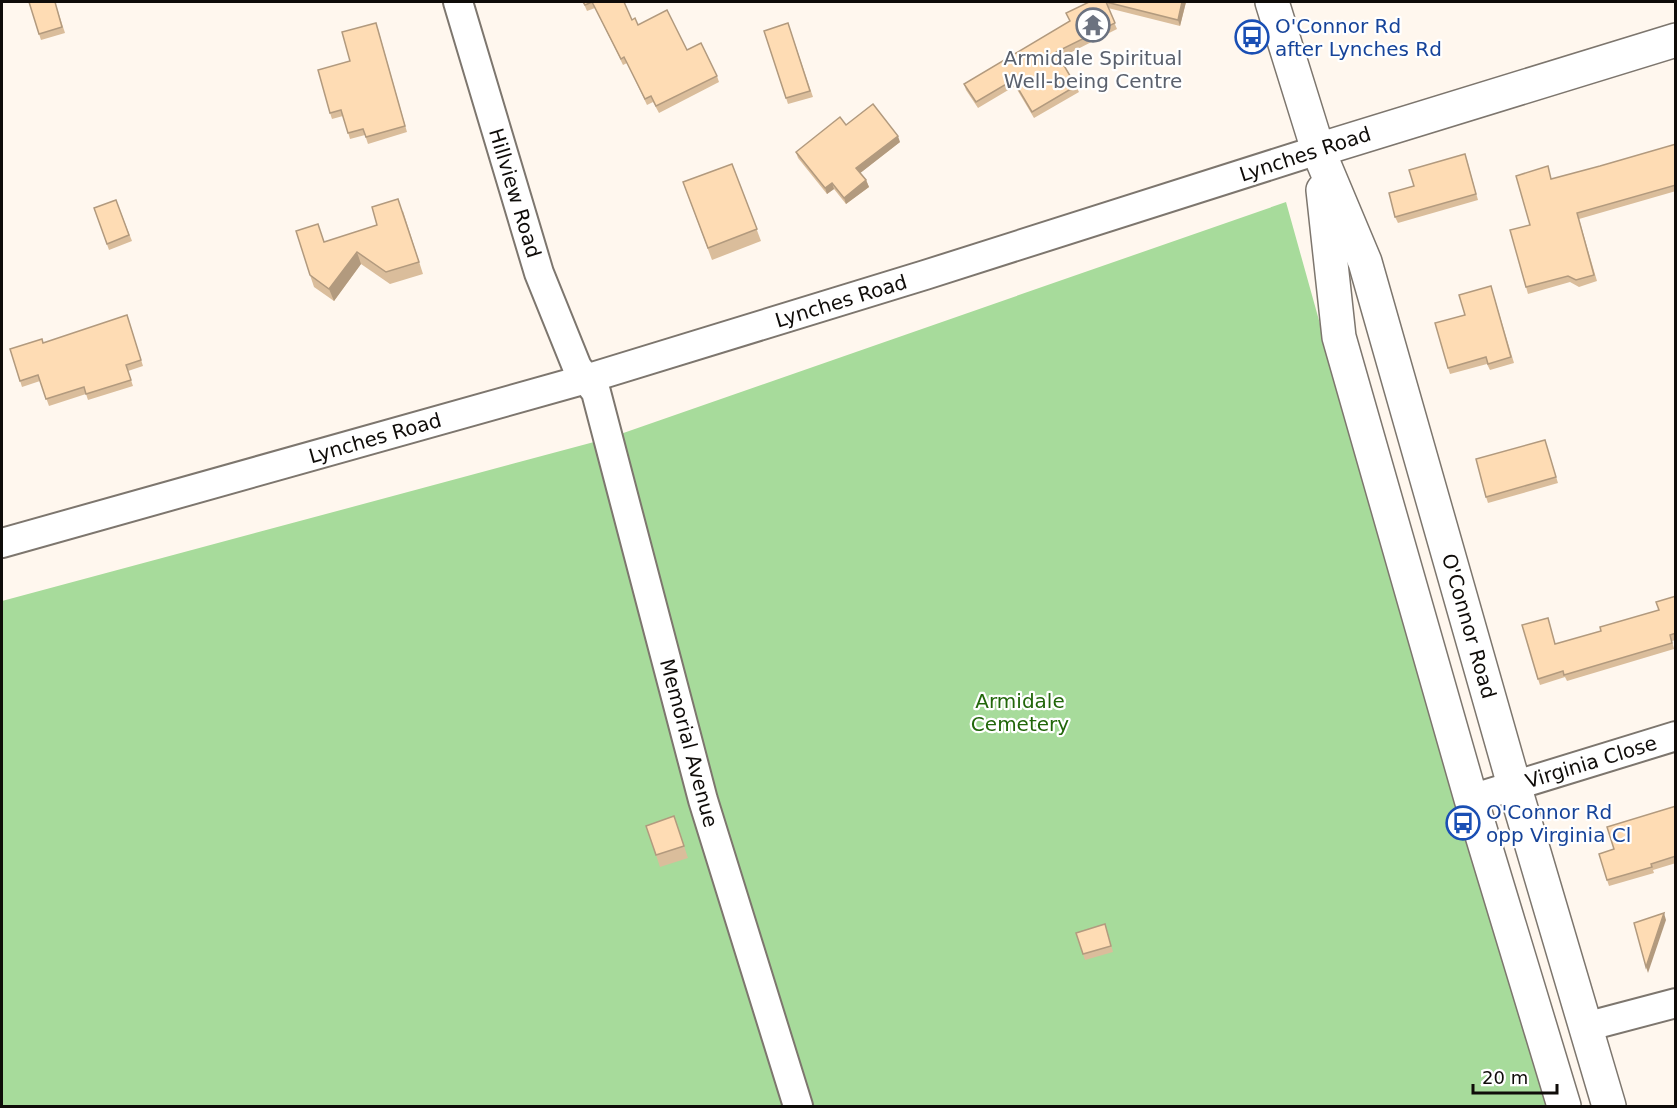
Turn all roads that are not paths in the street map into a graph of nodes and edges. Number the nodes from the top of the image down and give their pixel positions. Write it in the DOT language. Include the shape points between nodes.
graph roads {
  1 [pos="458,2"];
  2 [pos="1272,2"];
  3 [pos="1676,40"];
  4 [pos="1318,150"];
  5 [pos="586,379"];
  6 [pos="2,543"];
  7 [pos="1676,736"];
  8 [pos="1514,785"];
  9 [pos="1472,799"];
  10 [pos="1676,1003"];
  11 [pos="1585,1027"];
  12 [pos="798,1107"];
  13 [pos="1564,1107"];
  14 [pos="1609,1107"];
  1 -- 5 [label="street, Hillview Road" via="539,273 577,367"];
  2 -- 4 [label="street, O'Connor Road"];
  3 -- 4 [label="street, Lynches Road"];
  4 -- 5 [label="street, Lynches Road"];
  4 -- 8 [label="street, O'Connor Road" via="1365,262"];
  4 -- 9 [label="street, O'Connor Road" via="1339,337"];
  5 -- 6 [label="street, Lynches Road"];
  5 -- 12 [label="street, Memorial Avenue" via="596,392 703,800"];
  7 -- 8 [label="street, Virginia Close"];
  8 -- 9 [label="street, Virginia Close"];
  8 -- 11 [label="street, O'Connor Road"];
  9 -- 13 [label="street, O'Connor Road"];
  10 -- 11 [label="street"];
  11 -- 14 [label="street, O'Connor Road"];
}
